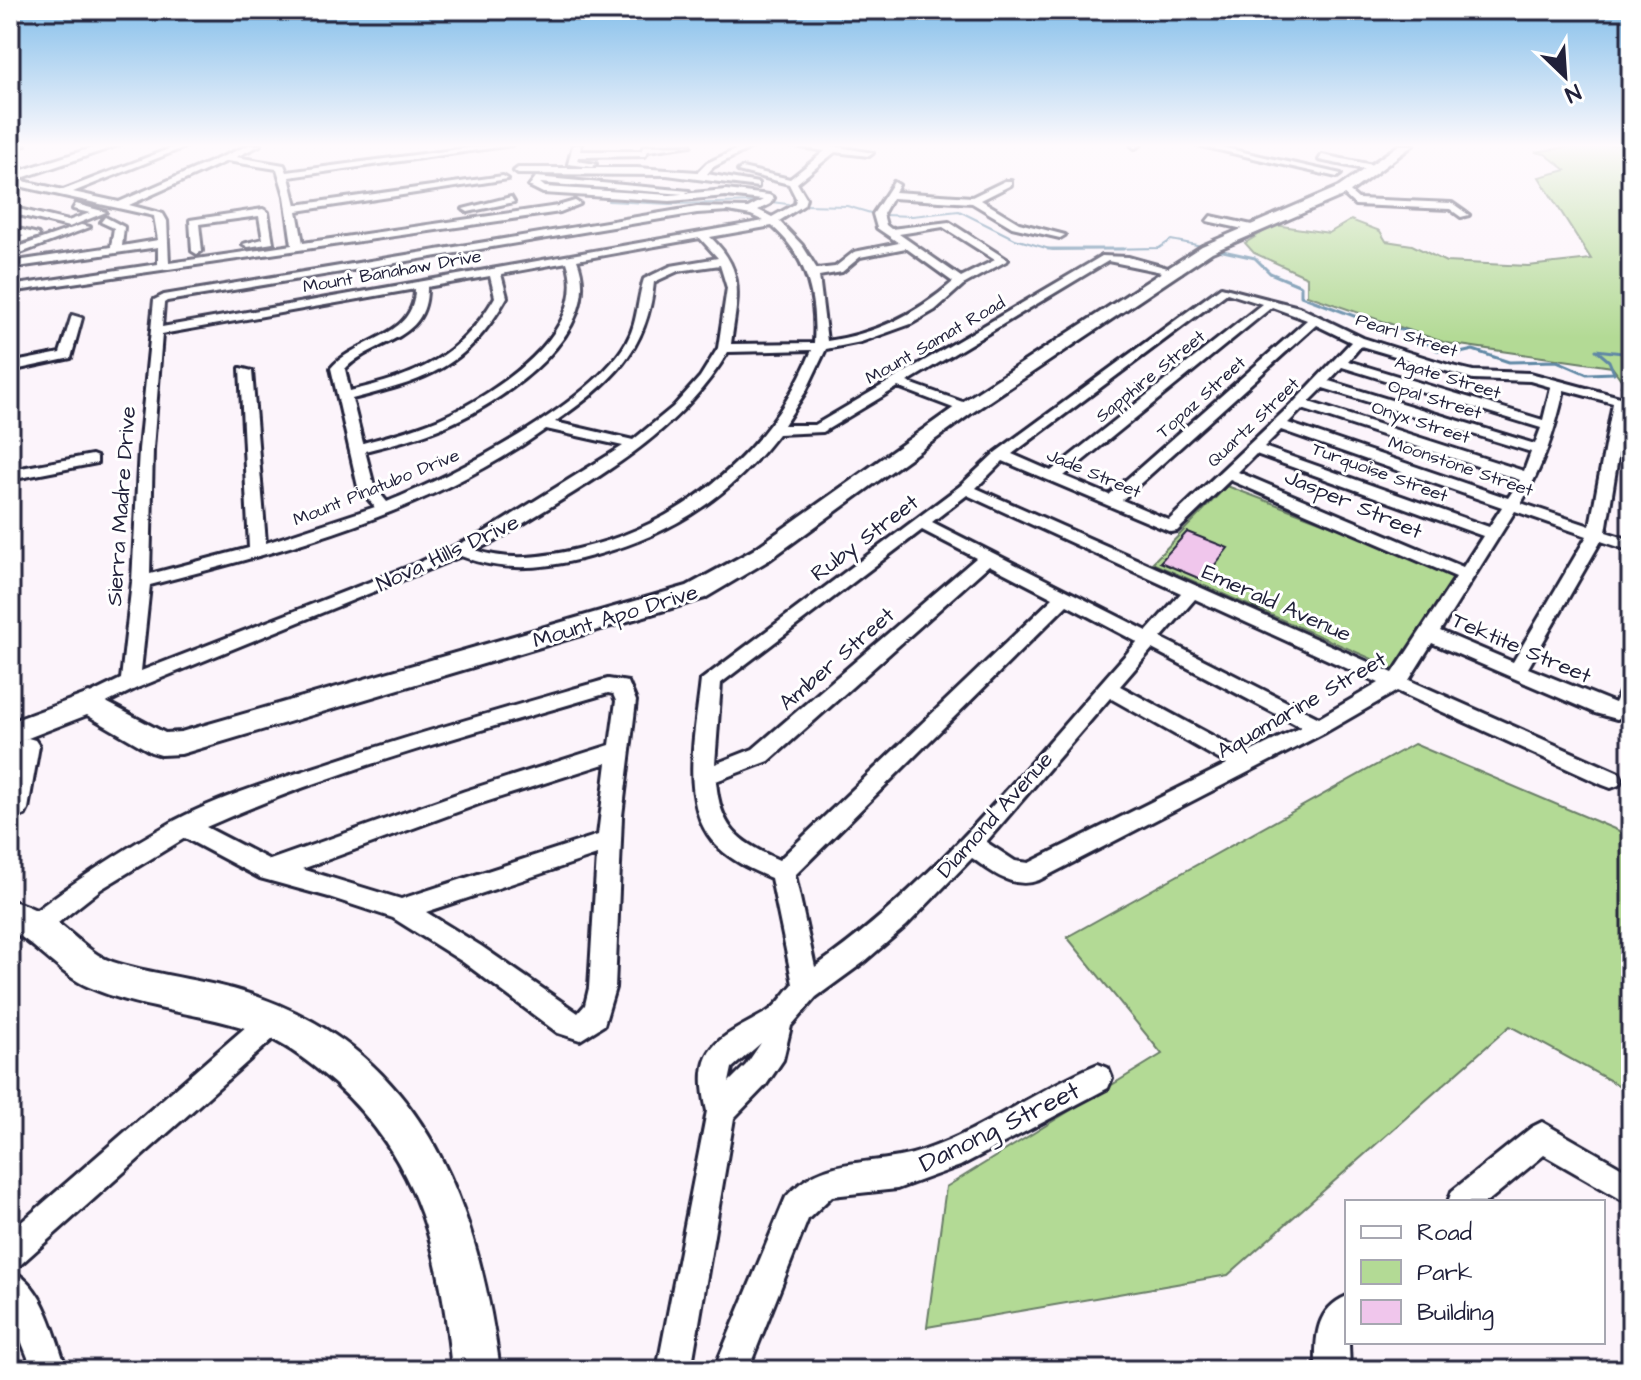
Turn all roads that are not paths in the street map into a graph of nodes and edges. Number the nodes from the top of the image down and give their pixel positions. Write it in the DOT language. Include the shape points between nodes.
graph roads {
  1 [pos="89,209"];
  2 [pos="134,209"];
  3 [pos="145,209"];
  4 [pos="292,209"];
  5 [pos="461,209"];
  6 [pos="564,209"];
  7 [pos="780,209"];
  8 [pos="790,209"];
  9 [pos="881,209"];
  10 [pos="990,209"];
  11 [pos="1301,209"];
  12 [pos="1457,209"];
  13 [pos="10,210"];
  14 [pos="751,210"];
  15 [pos="452,211"];
  16 [pos="785,212"];
  17 [pos="1464,215"];
  18 [pos="309,219"];
  19 [pos="1211,219"];
  20 [pos="105,220"];
  21 [pos="294,221"];
  22 [pos="774,221"];
  23 [pos="266,225"];
  24 [pos="251,227"];
  25 [pos="1257,229"];
  26 [pos="10,230"];
  27 [pos="78,230"];
  28 [pos="889,232"];
  29 [pos="312,233"];
  30 [pos="209,234"];
  31 [pos="296,235"];
  32 [pos="702,235"];
  33 [pos="1060,235"];
  34 [pos="195,236"];
  35 [pos="162,243"];
  36 [pos="10,245"];
  37 [pos="36,245"];
  38 [pos="907,245"];
  39 [pos="116,250"];
  40 [pos="197,251"];
  41 [pos="302,252"];
  42 [pos="259,253"];
  43 [pos="10,254"];
  44 [pos="74,256"];
  45 [pos="571,258"];
  46 [pos="213,260"];
  47 [pos="725,261"];
  48 [pos="164,262"];
  49 [pos="28,263"];
  50 [pos="10,265"];
  51 [pos="260,266"];
  52 [pos="495,271"];
  53 [pos="1176,272"];
  54 [pos="813,273"];
  55 [pos="213,274"];
  56 [pos="10,278"];
  57 [pos="961,282"];
  58 [pos="421,284"];
  59 [pos="10,289"];
  60 [pos="1225,289"];
  61 [pos="1270,303"];
  62 [pos="76,318"];
  63 [pos="1315,319"];
  64 [pos="158,331"];
  65 [pos="1359,341"];
  66 [pos="724,348"];
  67 [pos="820,348"];
  68 [pos="1338,362"];
  69 [pos="10,367"];
  70 [pos="245,371"];
  71 [pos="1319,382"];
  72 [pos="898,383"];
  73 [pos="1559,383"];
  74 [pos="346,396"];
  75 [pos="1625,402"];
  76 [pos="1300,404"];
  77 [pos="966,408"];
  78 [pos="545,424"];
  79 [pos="1278,424"];
  80 [pos="1549,426"];
  81 [pos="775,430"];
  82 [pos="636,445"];
  83 [pos="1253,448"];
  84 [pos="357,449"];
  85 [pos="1539,450"];
  86 [pos="1001,455"];
  87 [pos="92,460"];
  88 [pos="1227,473"];
  89 [pos="10,475"];
  90 [pos="1053,477"];
  91 [pos="1529,478"];
  92 [pos="966,489"];
  93 [pos="1111,502"];
  94 [pos="1514,506"];
  95 [pos="385,509"];
  96 [pos="919,522"];
  97 [pos="1171,527"];
  98 [pos="1493,534"];
  99 [pos="1597,534"];
  100 [pos="1631,546"];
  101 [pos="460,550"];
  102 [pos="258,553"];
  103 [pos="987,558"];
  104 [pos="1465,574"];
  105 [pos="141,582"];
  106 [pos="1193,590"];
  107 [pos="1064,598"];
  108 [pos="1427,633"];
  109 [pos="1150,638"];
  110 [pos="1517,671"];
  111 [pos="1397,682"];
  112 [pos="130,683"];
  113 [pos="1108,688"];
  114 [pos="1631,689"];
  115 [pos="89,703"];
  116 [pos="1319,727"];
  117 [pos="19,740"];
  118 [pos="621,750"];
  119 [pos="1246,764"];
  120 [pos="706,776"];
  121 [pos="1611,779"];
  122 [pos="10,811"];
  123 [pos="184,827"];
  124 [pos="610,841"];
  125 [pos="970,844"];
  126 [pos="268,871"];
  127 [pos="782,872"];
  128 [pos="401,910"];
  129 [pos="23,921"];
  130 [pos="807,988"];
  131 [pos="273,1021"];
  132 [pos="1098,1078"];
  133 [pos="1631,1190"];
  134 [pos="1465,1200"];
  135 [pos="10,1253"];
  136 [pos="10,1286"];
  137 [pos="1345,1315"];
  138 [pos="50,1370"];
  139 [pos="476,1370"];
  140 [pos="674,1370"];
  141 [pos="731,1370"];
  142 [pos="1333,1370"];
  1 -- 13 [label="street" via="101,212 69,224"];
  2 -- 20 [label="street"];
  3 -- 35 [label="street" via="161,218"];
  4 -- 21 [label="street"];
  5 -- 15 [label="street"];
  6 -- 41 [label="street"];
  7 -- 16 [label="street"];
  8 -- 16 [label="street"];
  9 -- 28 [label="street" via="881,226"];
  10 -- 33 [label="street" via="1016,225"];
  11 -- 25 [label="street, Mount Apo Drive"];
  12 -- 17 [label="street"];
  14 -- 22 [label="street"];
  14 -- 64 [label="street, Sierra Madre Drive" via="697,210 178,294 158,302"];
  16 -- 22 [label="street"];
  18 -- 21 [label="street"];
  19 -- 25 [label="street"];
  20 -- 27 [label="street"];
  20 -- 39 [label="street" via="119,227"];
  21 -- 31 [label="street"];
  22 -- 32 [label="street, Mount Banahaw Drive"];
  22 -- 54 [label="street"];
  23 -- 24 [label="street"];
  23 -- 34 [label="street" via="263,212 194,222"];
  23 -- 40 [label="street" via="269,241"];
  25 -- 53 [label="street, Mount Apo Drive" via="1207,249"];
  26 -- 36 [label="street" via="34,236"];
  27 -- 37 [label="street"];
  27 -- 44 [label="street"];
  28 -- 38 [label="street"];
  28 -- 57 [label="street" via="945,224 1003,260"];
  29 -- 31 [label="street"];
  30 -- 34 [label="street"];
  31 -- 41 [label="street"];
  32 -- 45 [label="street, Mount Banahaw Drive"];
  32 -- 47 [label="street"];
  34 -- 40 [label="street"];
  35 -- 39 [label="street"];
  35 -- 48 [label="street"];
  37 -- 43 [label="street"];
  37 -- 49 [label="street"];
  38 -- 54 [label="street" via="858,254 838,270"];
  38 -- 57 [label="street"];
  39 -- 44 [label="street"];
  40 -- 48 [label="street"];
  41 -- 42 [label="street"];
  42 -- 46 [label="street"];
  42 -- 51 [label="street"];
  44 -- 49 [label="street"];
  45 -- 52 [label="street, Mount Banahaw Drive"];
  45 -- 84 [label="street" via="579,285 566,327 532,361 455,417"];
  46 -- 48 [label="street"];
  46 -- 55 [label="street"];
  47 -- 66 [label="street, Nova Hills Drive" via="733,288"];
  47 -- 78 [label="street, Mount Pinatubo Drive" via="681,265 648,281 646,309 629,349 597,384"];
  48 -- 56 [label="street"];
  48 -- 59 [label="street"];
  49 -- 50 [label="street"];
  52 -- 58 [label="street, Mount Banahaw Drive"];
  52 -- 74 [label="street" via="501,297 487,326 460,353 419,376"];
  53 -- 72 [label="street, Mount Samat Road" via="1106,258"];
  53 -- 77 [label="street, Mount Apo Drive"];
  54 -- 67 [label="street"];
  57 -- 67 [label="street" via="932,306 883,332"];
  58 -- 64 [label="street, Mount Banahaw Drive"];
  58 -- 74 [label="street" via="419,306 397,335 345,358 338,368"];
  60 -- 61 [label="street, Pearl Street"];
  60 -- 86 [label="street, Ruby Street"];
  61 -- 63 [label="street, Pearl Street"];
  61 -- 90 [label="street, Sapphire Street"];
  62 -- 69 [label="street" via="66,355"];
  63 -- 65 [label="street, Pearl Street"];
  63 -- 93 [label="street, Topaz Street"];
  64 -- 105 [label="street, Sierra Madre Drive"];
  65 -- 68 [label="street, Quartz Street"];
  65 -- 73 [label="street, Pearl Street" via="1473,375"];
  66 -- 67 [label="street"];
  66 -- 82 [label="street, Nova Hills Drive" via="678,410"];
  67 -- 81 [label="street"];
  68 -- 71 [label="street, Quartz Street"];
  68 -- 80 [label="street, Agate Street"];
  70 -- 102 [label="street"];
  71 -- 76 [label="street, Quartz Street"];
  71 -- 85 [label="street, Opal Street"];
  72 -- 77 [label="street"];
  72 -- 81 [label="street, Mount Samat Road" via="818,429"];
  73 -- 75 [label="street, Pearl Street"];
  73 -- 80 [label="street, Aquamarine Street"];
  74 -- 84 [label="street"];
  75 -- 99 [label="street"];
  76 -- 79 [label="street, Quartz Street"];
  76 -- 91 [label="street, Onyx Street"];
  77 -- 115 [label="street, Mount Apo Drive" via="730,574 661,604 181,743 161,744"];
  78 -- 82 [label="street"];
  78 -- 95 [label="street, Mount Pinatubo Drive" via="473,470"];
  79 -- 83 [label="street, Quartz Street"];
  79 -- 94 [label="street, Moonstone Street"];
  80 -- 85 [label="street, Aquamarine Street"];
  81 -- 101 [label="street" via="743,467 674,520 648,533 531,562 487,561"];
  82 -- 101 [label="street, Nova Hills Drive"];
  83 -- 88 [label="street, Quartz Street"];
  83 -- 98 [label="street, Turquoise Street"];
  84 -- 95 [label="street" via="366,487"];
  85 -- 91 [label="street, Aquamarine Street"];
  86 -- 90 [label="street, Jade Street"];
  86 -- 92 [label="street, Ruby Street"];
  87 -- 89 [label="street"];
  88 -- 97 [label="street, Quartz Street"];
  88 -- 104 [label="street, Jasper Street"];
  90 -- 93 [label="street, Jade Street"];
  91 -- 94 [label="street, Aquamarine Street"];
  92 -- 96 [label="street, Ruby Street"];
  92 -- 106 [label="street, Emerald Avenue"];
  93 -- 97 [label="street, Jade Street"];
  94 -- 98 [label="street, Aquamarine Street"];
  94 -- 99 [label="street, Moonstone Street"];
  95 -- 102 [label="street, Mount Pinatubo Drive"];
  96 -- 103 [label="street"];
  96 -- 120 [label="street, Ruby Street" via="711,680"];
  98 -- 104 [label="street, Aquamarine Street"];
  99 -- 100 [label="street, Moonstone Street"];
  99 -- 110 [label="street"];
  101 -- 112 [label="street, Nova Hills Drive"];
  102 -- 105 [label="street, Mount Pinatubo Drive"];
  103 -- 107 [label="street"];
  103 -- 120 [label="street, Amber Street" via="761,755"];
  104 -- 108 [label="street, Aquamarine Street"];
  105 -- 112 [label="street, Sierra Madre Drive"];
  106 -- 109 [label="street, Diamond Avenue"];
  106 -- 111 [label="street, Emerald Avenue"];
  107 -- 109 [label="street"];
  107 -- 127 [label="street"];
  108 -- 110 [label="street, Tektite Street"];
  108 -- 111 [label="street, Aquamarine Street"];
  109 -- 113 [label="street, Diamond Avenue"];
  109 -- 116 [label="street"];
  110 -- 114 [label="street, Tektite Street" via="1617,711"];
  111 -- 116 [label="street, Aquamarine Street"];
  111 -- 121 [label="street, Emerald Avenue"];
  112 -- 115 [label="street, Nova Hills Drive"];
  113 -- 119 [label="street"];
  113 -- 125 [label="street, Diamond Avenue"];
  115 -- 117 [label="street, Nova Hills Drive"];
  116 -- 119 [label="street, Aquamarine Street"];
  117 -- 122 [label="street" via="17,809"];
  118 -- 123 [label="street" via="626,701 621,687 608,686 407,745 269,791"];
  118 -- 124 [label="street"];
  118 -- 126 [label="street"];
  119 -- 125 [label="street, Aquamarine Street" via="1031,873 1010,871"];
  120 -- 127 [label="street, Ruby Street" via="717,829 745,855"];
  123 -- 126 [label="street"];
  123 -- 129 [label="street"];
  124 -- 128 [label="street"];
  124 -- 128 [label="street" via="599,1010 580,1027 568,1024"];
  125 -- 130 [label="street, Diamond Avenue" via="897,918"];
  126 -- 128 [label="street"];
  127 -- 130 [label="street"];
  129 -- 131 [label="street" via="101,975 214,1000"];
  130 -- 140 [label="street, Diamond Avenue" via="779,1020 773,1050 721,1111"];
  131 -- 135 [label="street"];
  131 -- 139 [label="street" via="312,1042 353,1074 392,1116 427,1170 453,1236"];
  132 -- 141 [label="street, Danong Street" via="967,1147 895,1175 828,1180 811,1190 797,1208"];
  133 -- 134 [label="street" via="1542,1137"];
  136 -- 138 [label="street" via="26,1307"];
  137 -- 142 [label="street" via="1333,1330"];
}
